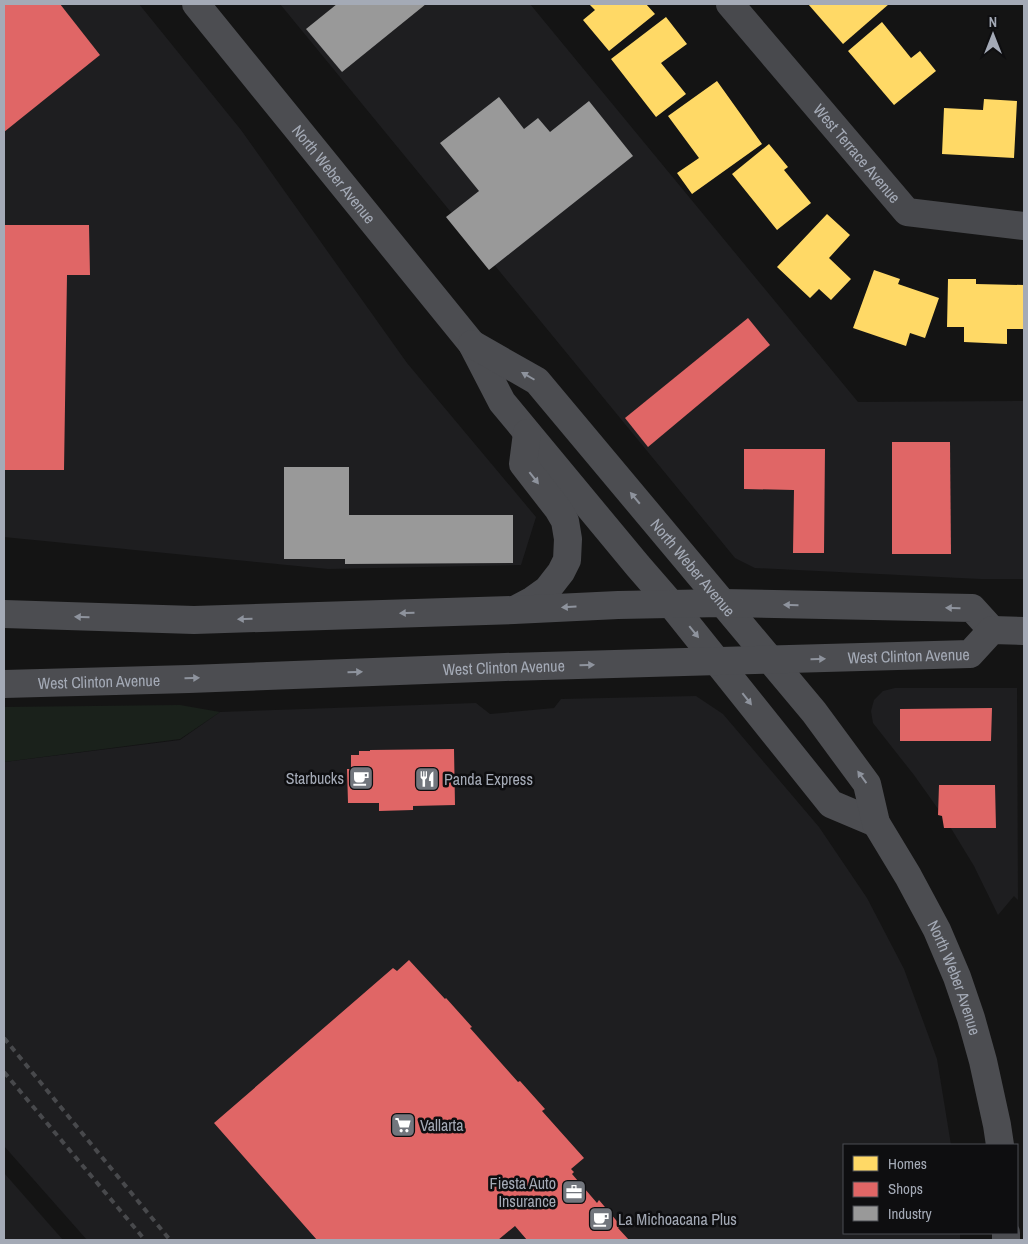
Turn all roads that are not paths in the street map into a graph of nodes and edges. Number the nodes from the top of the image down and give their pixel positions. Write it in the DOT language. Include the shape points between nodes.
graph roads {
  1 [pos="730,4"];
  2 [pos="210,11"];
  3 [pos="1024,226"];
  4 [pos="472,344"];
  5 [pos="527,433"];
  6 [pos="722,602"];
  7 [pos="672,604"];
  8 [pos="514,610"];
  9 [pos="4,614"];
  10 [pos="992,630"];
  11 [pos="1024,630"];
  12 [pos="770,660"];
  13 [pos="717,661"];
  14 [pos="4,684"];
  15 [pos="876,823"];
  16 [pos="1000,1144"];
  1 -- 3 [label="street, West Terrace Avenue" via="907,212"];
  2 -- 4 [label="main road, North Weber Avenue"];
  4 -- 5 [label="main road, North Weber Avenue" via="502,402"];
  6 -- 4 [label="main road, North Weber Avenue, one-way" via="537,381"];
  5 -- 7 [label="main road, North Weber Avenue"];
  5 -- 8 [label="main road, one-way" via="523,464 565,521 567,560 547,590"];
  6 -- 7 [label="main road, West Clinton Avenue"];
  10 -- 6 [label="main road, West Clinton Avenue, one-way" via="972,608"];
  6 -- 12 [label="main road, North Weber Avenue"];
  7 -- 8 [label="main road, West Clinton Avenue, one-way"];
  7 -- 13 [label="main road, North Weber Avenue, one-way"];
  8 -- 9 [label="main road, West Clinton Avenue, one-way" via="194,620"];
  10 -- 11 [label="main road"];
  12 -- 10 [label="main road, West Clinton Avenue, one-way" via="970,654"];
  12 -- 13 [label="main road, West Clinton Avenue"];
  15 -- 12 [label="main road, North Weber Avenue, one-way" via="867,784 814,712"];
  14 -- 13 [label="main road, West Clinton Avenue, one-way"];
  13 -- 15 [label="main road, North Weber Avenue, one-way" via="831,804"];
  15 -- 16 [label="main road, North Weber Avenue" via="937,930 956,977 983,1061"];
}
